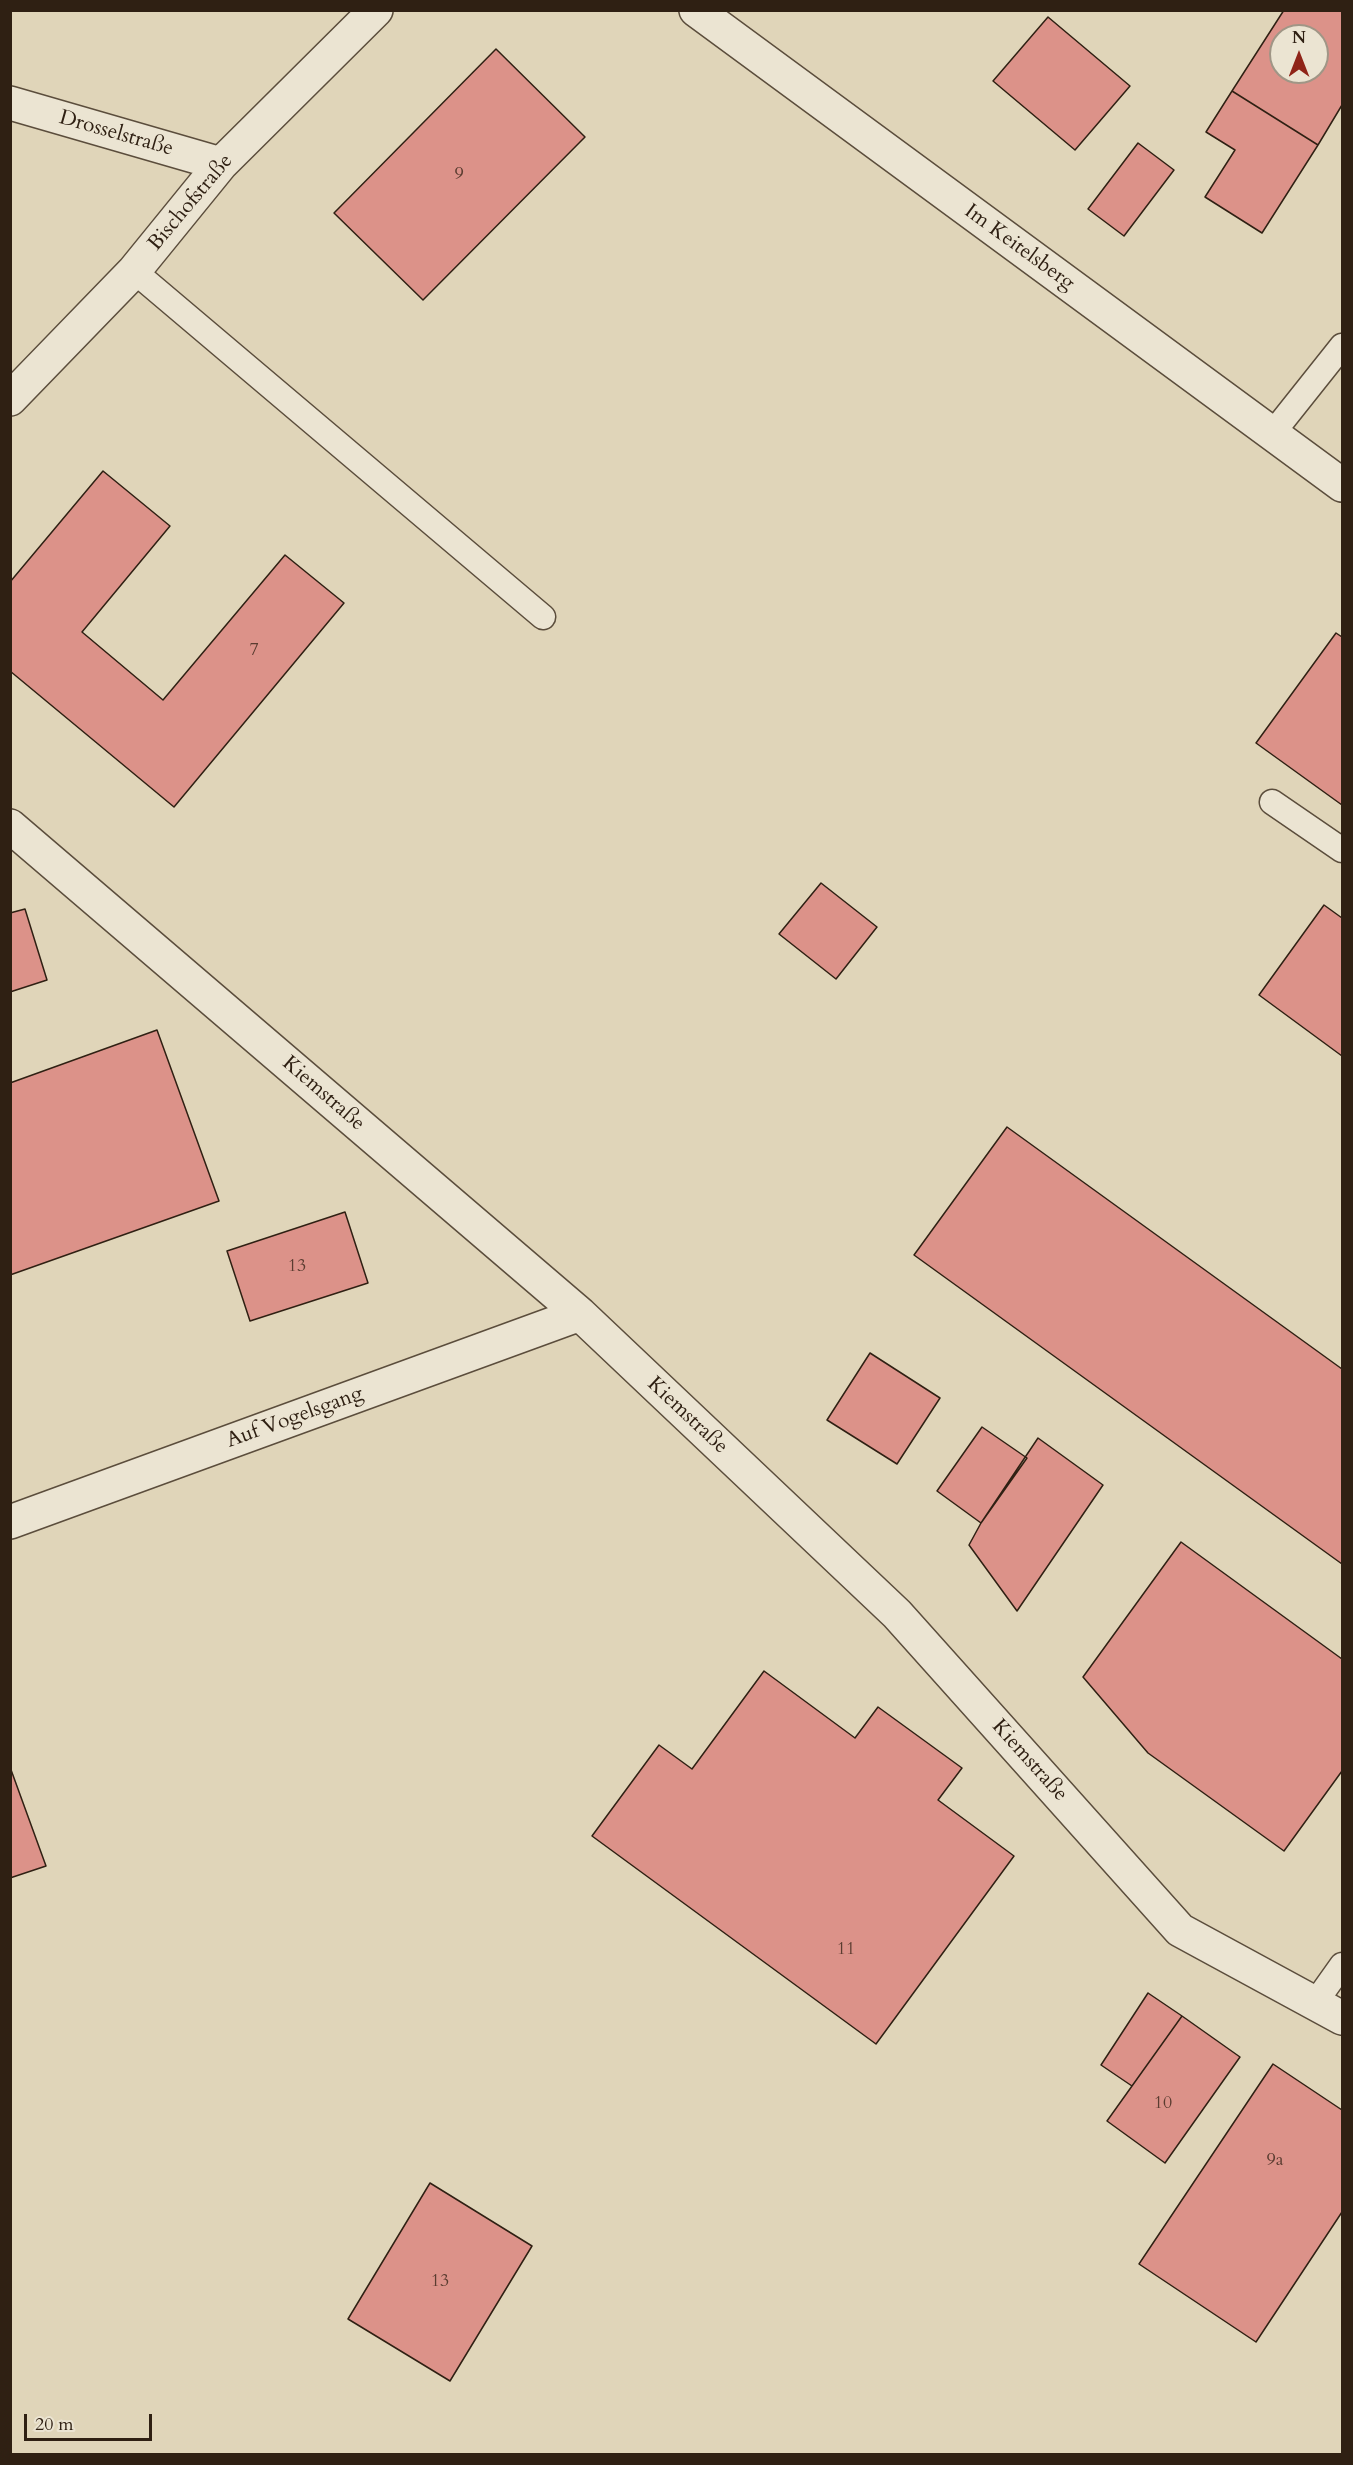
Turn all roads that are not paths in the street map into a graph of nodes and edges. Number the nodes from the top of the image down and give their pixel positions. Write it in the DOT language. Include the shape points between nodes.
graph roads {
  1 [pos="376,10"];
  2 [pos="696,10"];
  3 [pos="10,103"];
  4 [pos="221,164"];
  5 [pos="134,271"];
  6 [pos="1342,346"];
  7 [pos="10,399"];
  8 [pos="1272,434"];
  9 [pos="1342,485"];
  10 [pos="543,617"];
  11 [pos="1272,802"];
  12 [pos="10,826"];
  13 [pos="1342,850"];
  14 [pos="580,1314"];
  15 [pos="10,1522"];
  16 [pos="1342,1965"];
  17 [pos="1329,2011"];
  1 -- 4 [label="street, Bischofstraße"];
  2 -- 8 [label="street, Im Keitelsberg"];
  3 -- 4 [label="street, Drosselstraße"];
  4 -- 5 [label="street, Bischofstraße"];
  5 -- 7 [label="street, Bischofstraße"];
  5 -- 10 [label="lane"];
  6 -- 8 [label="lane"];
  8 -- 9 [label="street, Im Keitelsberg"];
  11 -- 13 [label="lane"];
  12 -- 14 [label="street, Kiemstraße"];
  14 -- 15 [label="street, Auf Vogelsgang"];
  14 -- 17 [label="street, Kiemstraße" via="897,1614 1180,1930"];
  16 -- 17 [label="lane"];
}
